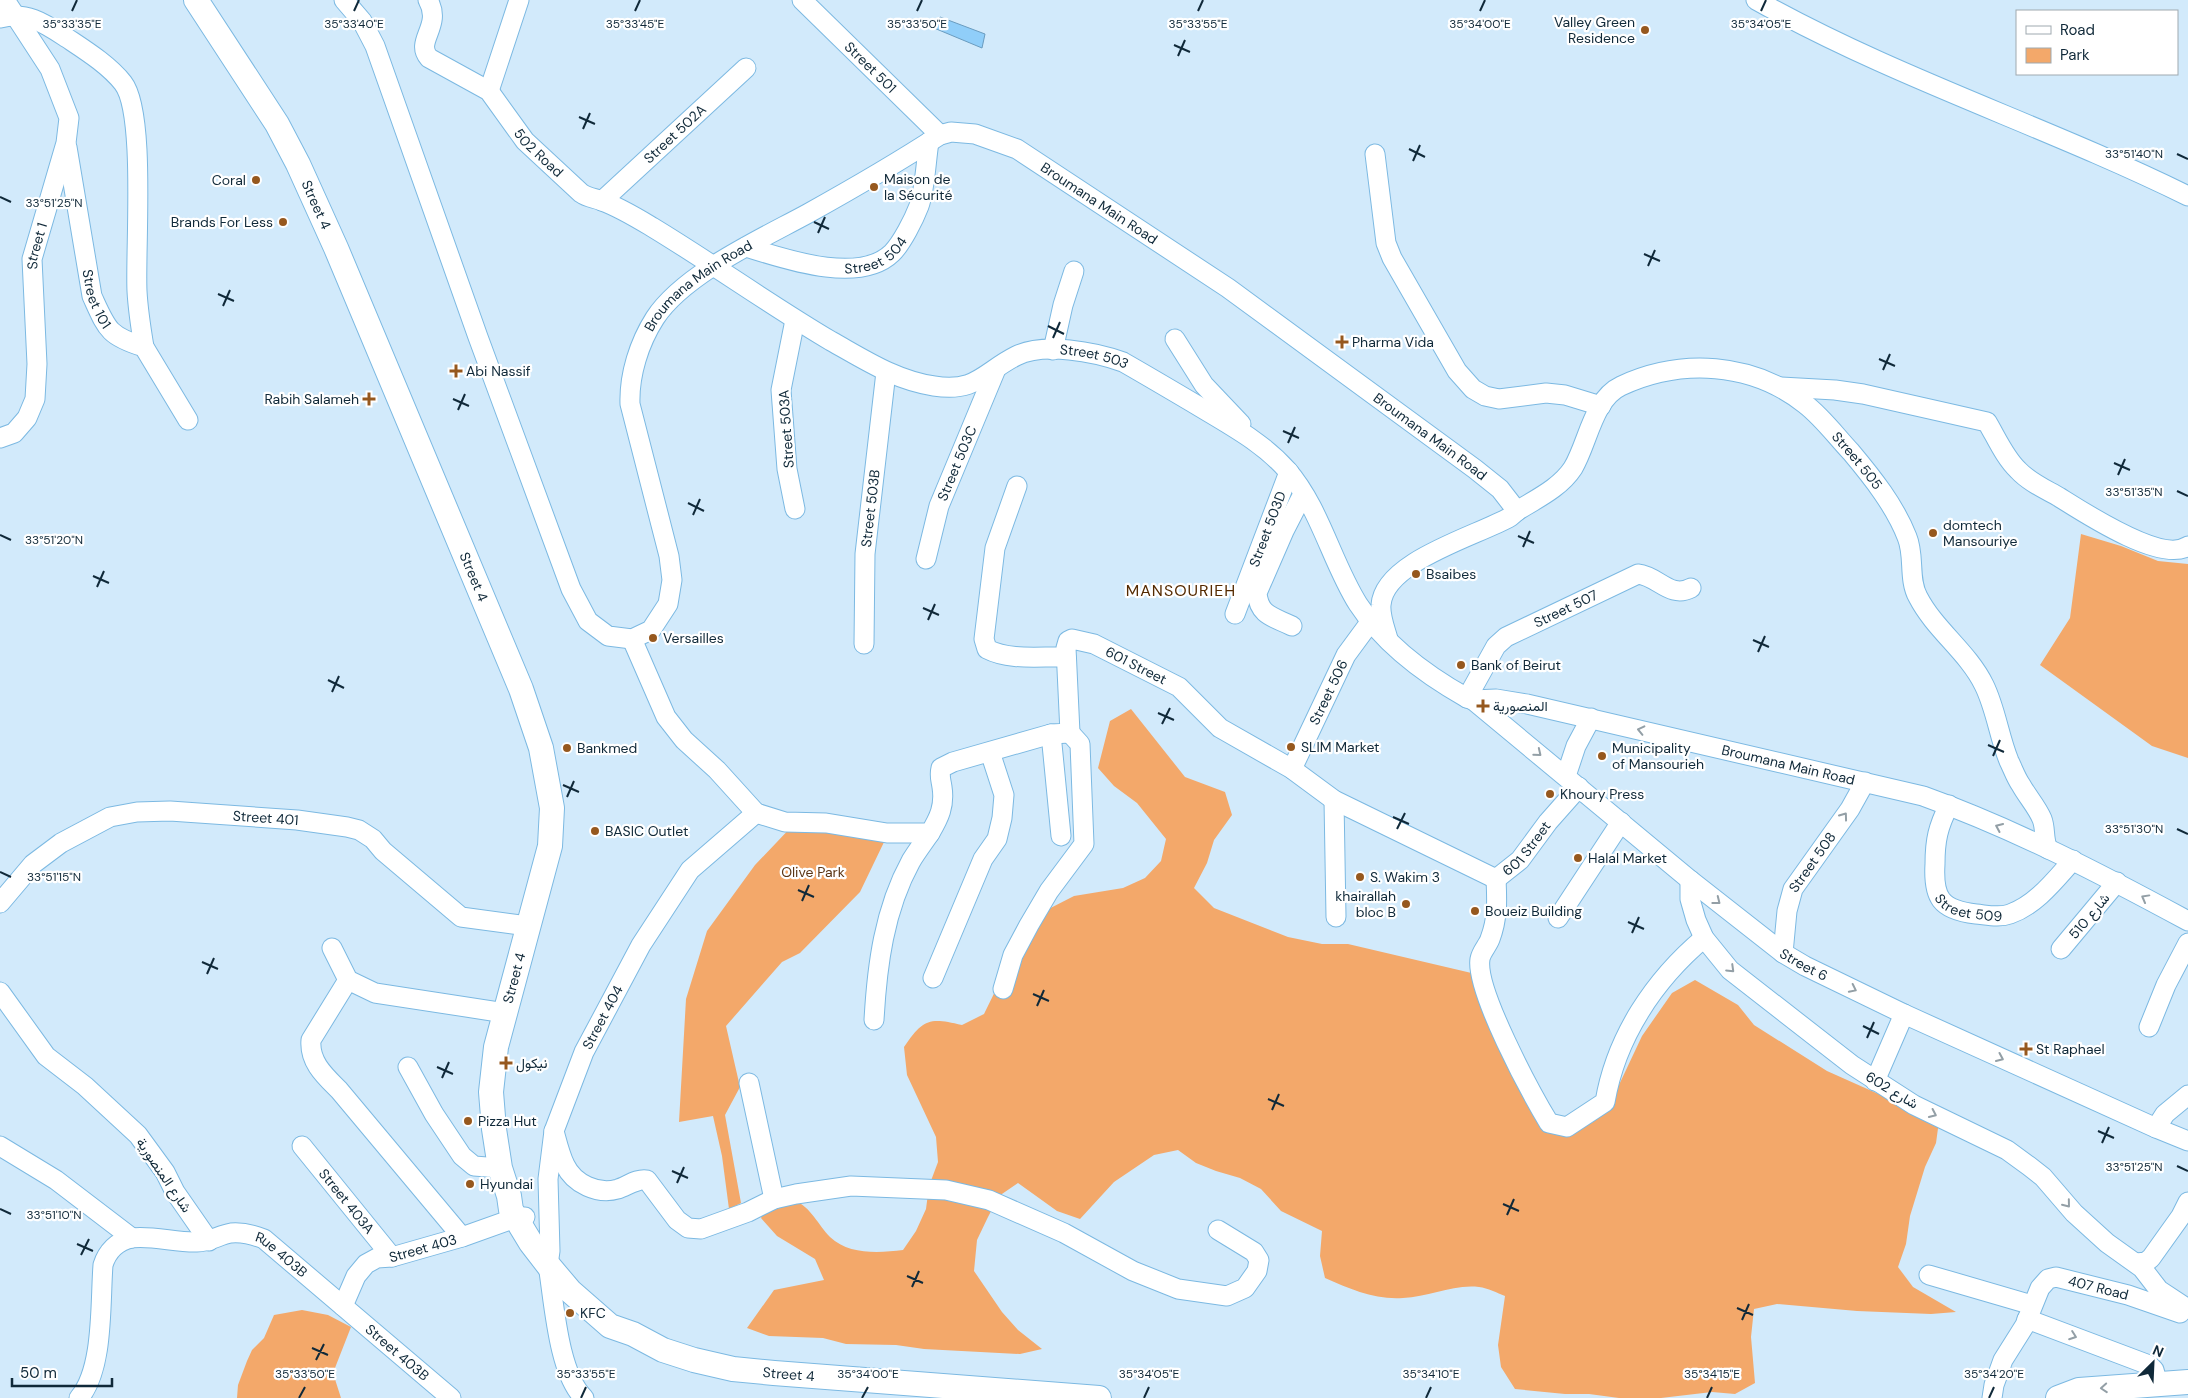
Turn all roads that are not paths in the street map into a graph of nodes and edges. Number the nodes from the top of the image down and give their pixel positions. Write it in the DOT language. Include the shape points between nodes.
graph roads {
  1 [pos="196,0"];
  2 [pos="344,0"];
  3 [pos="428,0"];
  4 [pos="519,0"];
  5 [pos="802,0"];
  6 [pos="1756,0"];
  7 [pos="6,11"];
  8 [pos="746,68"];
  9 [pos="489,91"];
  10 [pos="934,139"];
  11 [pos="66,143"];
  12 [pos="1375,154"];
  13 [pos="2188,196"];
  14 [pos="602,201"];
  15 [pos="746,247"];
  16 [pos="714,266"];
  17 [pos="1074,271"];
  18 [pos="795,320"];
  19 [pos="1176,339"];
  20 [pos="144,348"];
  21 [pos="1053,350"];
  22 [pos="996,369"];
  23 [pos="886,372"];
  24 [pos="1780,387"];
  25 [pos="1601,406"];
  26 [pos="188,420"];
  27 [pos="0,438"];
  28 [pos="1255,440"];
  29 [pos="1289,472"];
  30 [pos="1017,486"];
  31 [pos="1303,494"];
  32 [pos="795,509"];
  33 [pos="1517,511"];
  34 [pos="2188,546"];
  35 [pos="926,559"];
  36 [pos="1691,588"];
  37 [pos="1235,614"];
  38 [pos="1371,621"];
  39 [pos="1292,626"];
  40 [pos="632,639"];
  41 [pos="1388,639"];
  42 [pos="864,644"];
  43 [pos="1066,657"];
  44 [pos="1470,699"];
  45 [pos="1527,704"];
  46 [pos="1592,718"];
  47 [pos="1051,734"];
  48 [pos="1070,734"];
  49 [pos="1517,737"];
  50 [pos="990,752"];
  51 [pos="1292,769"];
  52 [pos="1573,781"];
  53 [pos="1865,782"];
  54 [pos="1334,800"];
  55 [pos="1949,805"];
  56 [pos="756,813"];
  57 [pos="1621,822"];
  58 [pos="930,833"];
  59 [pos="1061,836"];
  60 [pos="2048,849"];
  61 [pos="2073,860"];
  62 [pos="1496,879"];
  63 [pos="1690,880"];
  64 [pos="2117,882"];
  65 [pos="0,903"];
  66 [pos="1336,917"];
  67 [pos="1558,918"];
  68 [pos="2188,922"];
  69 [pos="528,926"];
  70 [pos="1704,938"];
  71 [pos="2188,943"];
  72 [pos="332,948"];
  73 [pos="2061,950"];
  74 [pos="1783,953"];
  75 [pos="933,978"];
  76 [pos="348,980"];
  77 [pos="1003,989"];
  78 [pos="0,992"];
  79 [pos="505,1013"];
  80 [pos="1904,1014"];
  81 [pos="874,1020"];
  82 [pos="2150,1027"];
  83 [pos="408,1067"];
  84 [pos="1875,1080"];
  85 [pos="749,1083"];
  86 [pos="2188,1095"];
  87 [pos="2156,1128"];
  88 [pos="554,1132"];
  89 [pos="2188,1141"];
  90 [pos="0,1146"];
  91 [pos="302,1146"];
  92 [pos="500,1168"];
  93 [pos="774,1199"];
  94 [pos="2188,1202"];
  95 [pos="516,1210"];
  96 [pos="1218,1230"];
  97 [pos="462,1237"];
  98 [pos="132,1238"];
  99 [pos="209,1241"];
  100 [pos="392,1256"];
  101 [pos="549,1258"];
  102 [pos="2137,1263"];
  103 [pos="1929,1275"];
  104 [pos="572,1284"];
  105 [pos="343,1306"];
  106 [pos="2188,1309"];
  107 [pos="2030,1312"];
  108 [pos="2188,1318"];
  109 [pos="558,1328"];
  110 [pos="2188,1382"];
  111 [pos="2158,1384"];
  112 [pos="79,1398"];
  113 [pos="451,1398"];
  114 [pos="584,1398"];
  115 [pos="1098,1398"];
  116 [pos="1992,1398"];
  117 [pos="2058,1398"];
  1 -- 69 [label="main road, Street 4" via="277,124 298,164 521,689 541,748 552,808 550,846"];
  2 -- 40 [label="street" via="362,21 375,46 572,589 588,621 608,636"];
  3 -- 9 [label="street, 502 Road" via="434,10 424,53"];
  4 -- 9 [label="street"];
  5 -- 10 [label="street, Street 501"];
  6 -- 13 [label="street" via="1834,42 1902,73 2099,154"];
  7 -- 11 [label="street, Street 1" via="50,69 69,118"];
  7 -- 20 [label="street" via="34,19 69,39 107,67 126,88 135,135 138,198 136,290"];
  8 -- 14 [label="street, Street 502A"];
  9 -- 14 [label="street, 502 Road" via="525,141 581,194"];
  10 -- 15 [label="street, Broumana Main Road"];
  10 -- 15 [label="street, Street 504" via="920,206 892,253 868,266 832,268 787,260"];
  10 -- 33 [label="street, Broumana Main Road" via="951,132 975,134 1017,149 1228,288 1500,489"];
  11 -- 20 [label="street, Street 101" via="92,296 108,330 123,341"];
  11 -- 27 [label="street, Street 1" via="32,259 37,364 35,399 27,418 14,433"];
  12 -- 25 [label="street" via="1386,243 1392,258 1457,371 1473,389 1485,396 1499,398 1565,394"];
  14 -- 16 [label="street, 502 Road" via="651,226"];
  15 -- 16 [label="street, Broumana Main Road"];
  16 -- 18 [label="street, Street 503"];
  16 -- 40 [label="street, Broumana Main Road" via="698,276 655,318 637,356 630,384 632,413 670,556 672,580 668,604 651,630"];
  17 -- 21 [label="street"];
  18 -- 23 [label="street, Street 503"];
  18 -- 32 [label="street, Street 503A" via="782,390 787,469"];
  19 -- 28 [label="street" via="1204,385"];
  20 -- 26 [label="street"];
  21 -- 22 [label="street, Street 503" via="1032,350"];
  21 -- 28 [label="street, Street 503" via="1104,355 1123,362"];
  22 -- 23 [label="street, Street 503" via="982,379 954,388 912,382"];
  22 -- 35 [label="street, Street 503C" via="939,506"];
  23 -- 42 [label="street, Street 503B" via="865,554"];
  24 -- 25 [label="street, Street 505" via="1738,371 1716,368 1672,370 1621,386 1605,397"];
  24 -- 34 [label="street" via="1863,394 1987,422 2016,469 2032,482 2129,537 2171,550 2183,550"];
  24 -- 60 [label="street, Street 505" via="1828,425 1865,469 1892,509 1912,548 1916,594 1932,620 1965,657 1984,686 2016,777 2041,816"];
  25 -- 33 [label="street, Street 505" via="1572,470 1547,493"];
  28 -- 29 [label="street, Street 503"];
  29 -- 31 [label="street, Street 503"];
  29 -- 37 [label="street, Street 503D"];
  30 -- 43 [label="street" via="995,548 984,639 987,650 1007,656"];
  31 -- 38 [label="street, Street 503" via="1358,604"];
  31 -- 39 [label="street" via="1257,594 1261,611"];
  33 -- 41 [label="street" via="1498,524 1426,556 1390,583 1380,606"];
  36 -- 44 [label="street, Street 507" via="1673,591 1655,579 1638,574 1552,614 1496,646"];
  38 -- 41 [label="street, Street 503"];
  38 -- 51 [label="street, Street 506" via="1346,655"];
  40 -- 56 [label="street" via="666,717 684,740"];
  41 -- 44 [label="street" via="1425,672"];
  43 -- 48 [label="street"];
  43 -- 51 [label="street, 601 Street" via="1068,641 1084,640 1165,679 1187,693 1220,728"];
  44 -- 45 [label="street, Broumana Main Road"];
  44 -- 49 [label="street, Street 6"];
  45 -- 46 [label="street, Broumana Main Road"];
  45 -- 49 [label="street"];
  46 -- 52 [label="street" via="1576,746"];
  53 -- 46 [label="street, Broumana Main Road, one-way"];
  47 -- 48 [label="street"];
  47 -- 50 [label="street"];
  47 -- 59 [label="street"];
  48 -- 77 [label="street" via="1080,744 1084,844 1028,925 1013,955"];
  49 -- 52 [label="street, Street 6, one-way"];
  50 -- 58 [label="street" via="941,768 943,803 941,814"];
  50 -- 75 [label="street" via="1004,795 997,839 983,859"];
  51 -- 54 [label="street, 601 Street"];
  52 -- 57 [label="street, Street 6"];
  52 -- 62 [label="street, 601 Street" via="1520,860"];
  53 -- 55 [label="street, Broumana Main Road"];
  74 -- 53 [label="street, Street 508, one-way" via="1787,911 1793,889 1850,809"];
  54 -- 62 [label="street, 601 Street"];
  54 -- 66 [label="street"];
  60 -- 55 [label="street, Broumana Main Road, one-way"];
  55 -- 61 [label="street, Street 509" via="1935,840 1934,885 1939,897 1951,908 1972,914 2011,914 2044,892"];
  56 -- 58 [label="street" via="786,822 826,823 887,833"];
  56 -- 88 [label="street, Street 404" via="690,870 657,921 589,1040"];
  57 -- 63 [label="street, Street 6"];
  57 -- 67 [label="street"];
  58 -- 81 [label="street" via="911,862 891,908 882,941"];
  60 -- 61 [label="street, Broumana Main Road"];
  61 -- 64 [label="street, Broumana Main Road"];
  62 -- 70 [label="street" via="1497,913 1480,959 1484,987 1509,1046 1548,1123 1567,1127 1605,1102 1615,1058 1649,996 1682,956"];
  63 -- 70 [label="street, شارع 602" via="1690,899"];
  63 -- 74 [label="street, Street 6, one-way"];
  68 -- 64 [label="street, Broumana Main Road, one-way"];
  64 -- 73 [label="street, شارع 510"];
  65 -- 69 [label="street, Street 401" via="33,864 61,843 110,817 170,811 297,820 359,830 461,917"];
  69 -- 79 [label="main road, Street 4"];
  70 -- 84 [label="street, شارع 602, one-way" via="1730,970 1836,1055"];
  71 -- 82 [label="street"];
  72 -- 76 [label="street"];
  74 -- 80 [label="street, Street 6, one-way"];
  76 -- 79 [label="street" via="375,993"];
  76 -- 97 [label="street" via="311,1040 314,1060"];
  78 -- 99 [label="street, شارع المنصورية" via="46,1056 85,1086 138,1135"];
  79 -- 92 [label="main road, Street 4" via="496,1048 492,1092"];
  80 -- 84 [label="street"];
  80 -- 87 [label="street, Street 6, one-way"];
  83 -- 92 [label="street" via="462,1156 474,1166"];
  84 -- 102 [label="street, شارع 602, one-way" via="1914,1105 2007,1150 2043,1177 2074,1213 2107,1243"];
  85 -- 93 [label="street"];
  86 -- 87 [label="street" via="2165,1114"];
  87 -- 89 [label="street, Street 6"];
  88 -- 93 [label="street" via="566,1166 581,1183 604,1192 647,1180 677,1220 688,1228 701,1229"];
  88 -- 101 [label="street, Street 404" via="548,1179"];
  90 -- 98 [label="street" via="56,1180"];
  91 -- 100 [label="street, Street 403A"];
  92 -- 95 [label="main road, Street 4"];
  93 -- 96 [label="street" via="851,1186 946,1190 989,1200 1064,1233 1133,1271 1178,1289 1227,1296 1245,1288 1257,1272 1259,1260 1254,1252"];
  94 -- 102 [label="street" via="2151,1258"];
  95 -- 97 [label="street, Street 403"];
  95 -- 101 [label="main road, Street 4"];
  97 -- 100 [label="street, Street 403"];
  98 -- 99 [label="street"];
  98 -- 112 [label="street" via="114,1246 103,1266 97,1355 92,1377"];
  99 -- 105 [label="street, Rue 403B" via="232,1233 252,1234 264,1239"];
  100 -- 105 [label="street, Street 403" via="366,1264 350,1285"];
  101 -- 104 [label="main road, Street 4"];
  101 -- 109 [label="street, Street 404"];
  102 -- 106 [label="street, شارع 602" via="2158,1290"];
  103 -- 107 [label="street"];
  104 -- 109 [label="street"];
  104 -- 115 [label="main road, Street 4" via="610,1326 663,1350 734,1369"];
  105 -- 113 [label="street, Street 403B"];
  107 -- 108 [label="street, 407 Road" via="2044,1282 2056,1277 2128,1295"];
  107 -- 111 [label="street, one-way" via="2148,1365 2154,1370"];
  107 -- 116 [label="street, 407 Road" via="2000,1366"];
  109 -- 114 [label="street, Street 404" via="568,1375"];
  110 -- 111 [label="main road"];
  111 -- 117 [label="main road, one-way" via="2079,1390"];
}
